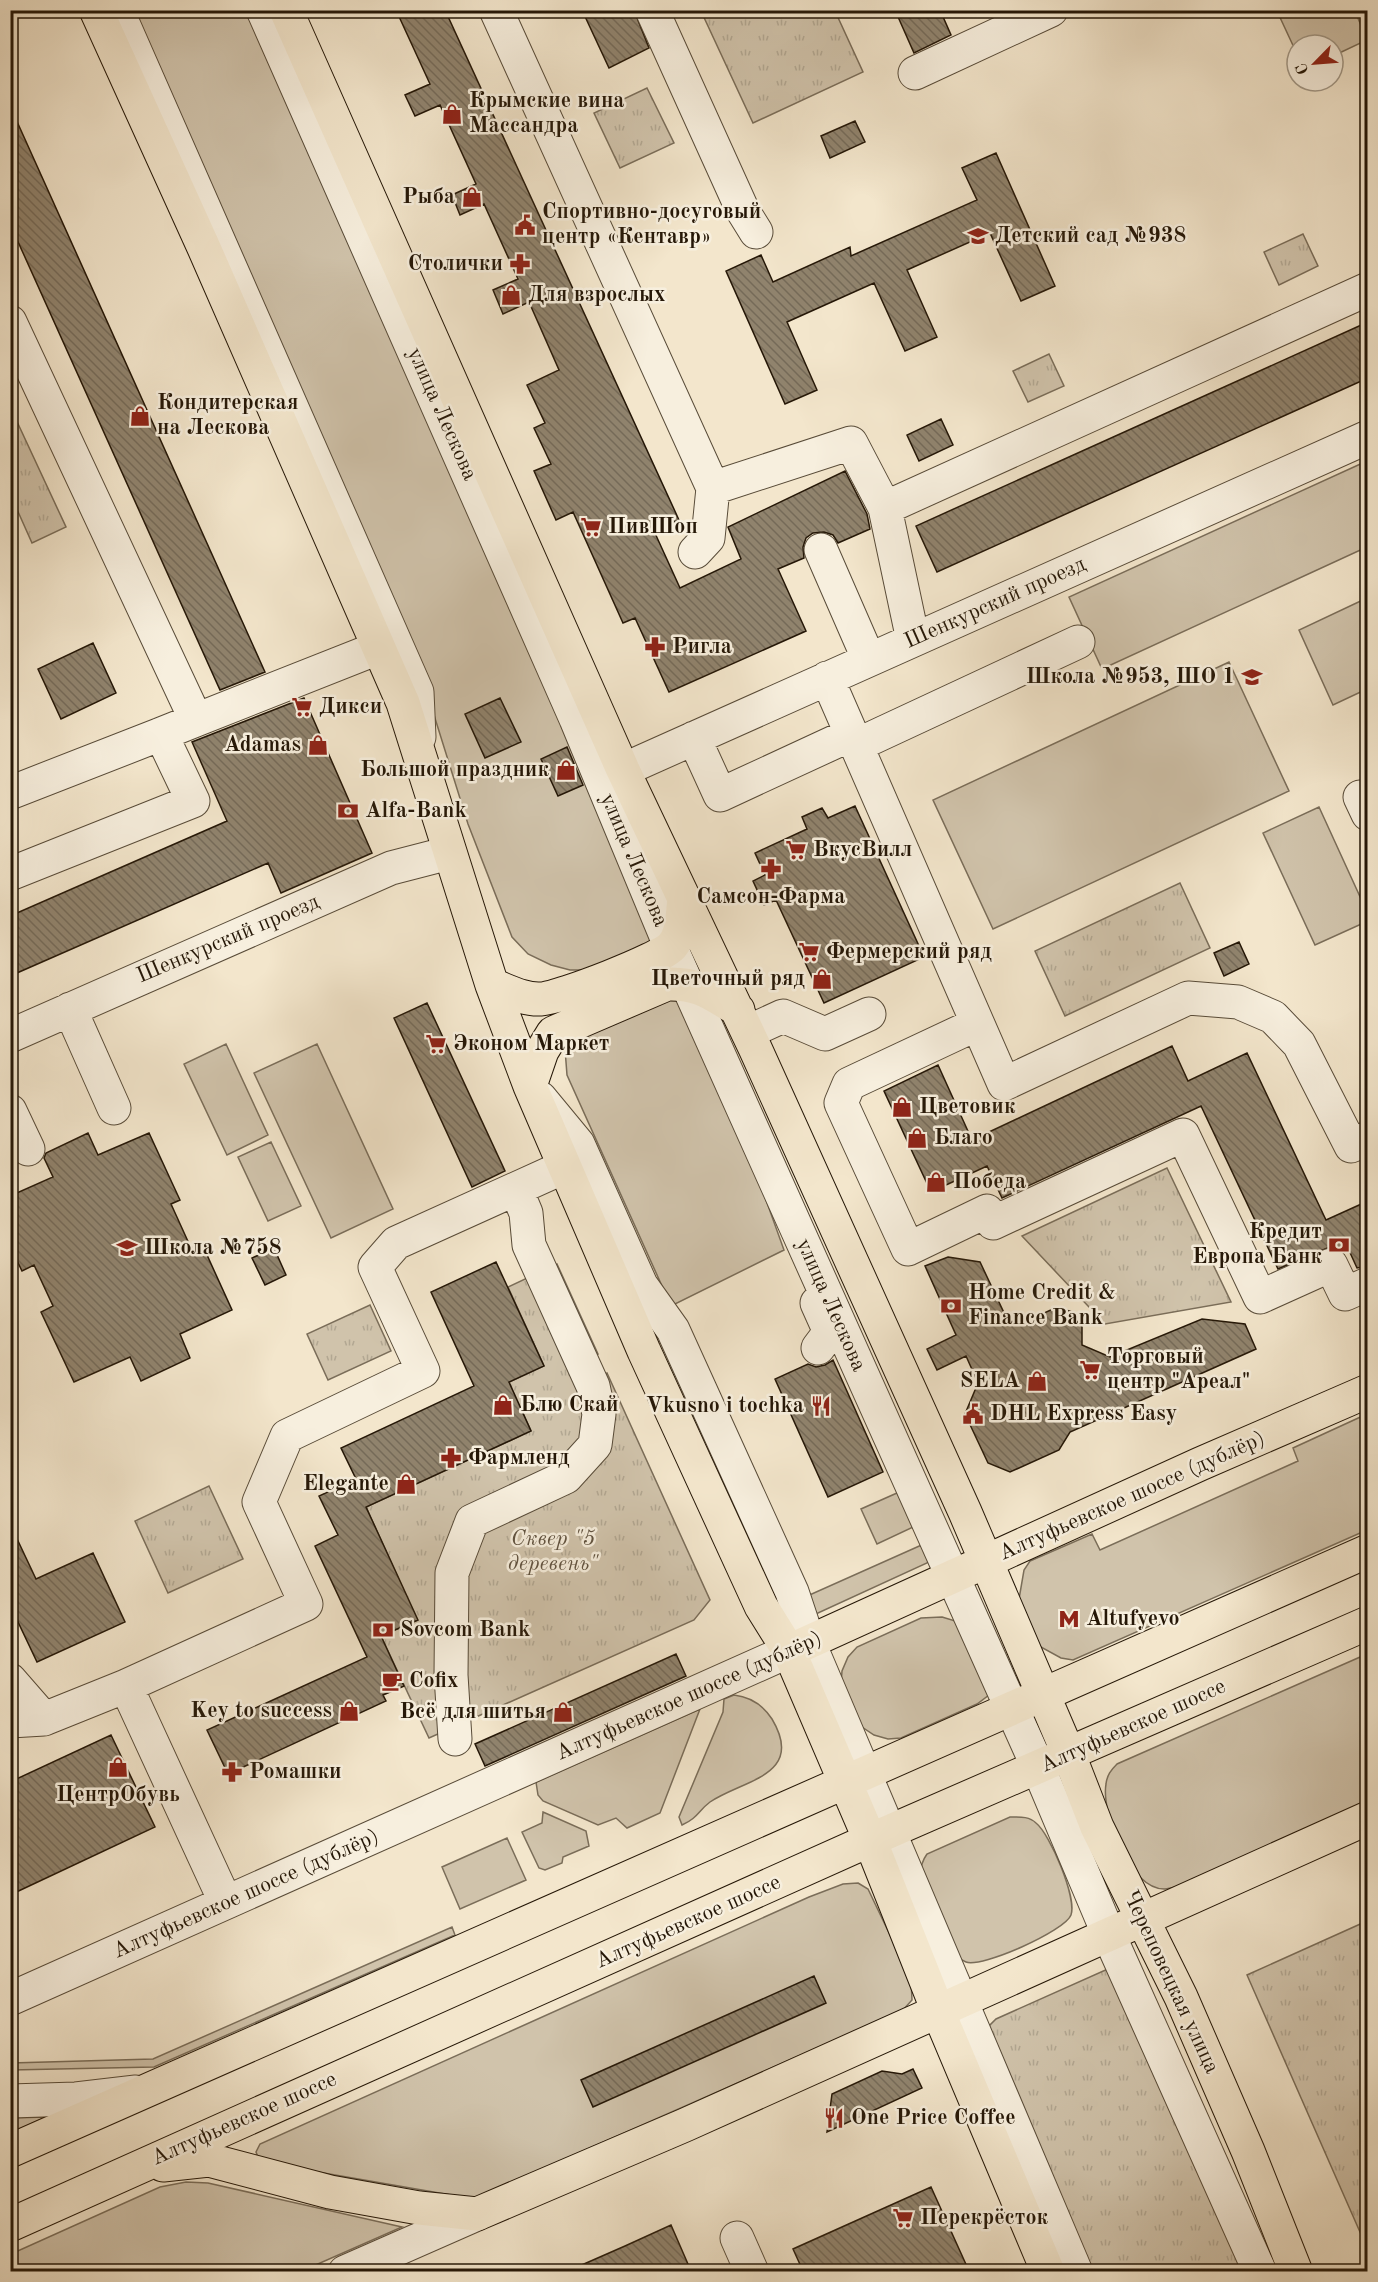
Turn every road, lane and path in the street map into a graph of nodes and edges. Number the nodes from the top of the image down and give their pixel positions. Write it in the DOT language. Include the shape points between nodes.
graph roads {
  1 [pos="96,10"];
  2 [pos="117,10"];
  3 [pos="264,10"];
  4 [pos="286,10"];
  5 [pos="496,10"];
  6 [pos="652,10"];
  7 [pos="1051,10"];
  8 [pos="915,73"];
  9 [pos="756,232"];
  10 [pos="1368,289"];
  11 [pos="10,322"];
  12 [pos="1368,437"];
  13 [pos="713,488"];
  14 [pos="885,508"];
  15 [pos="821,550"];
  16 [pos="695,552"];
  17 [pos="913,640"];
  18 [pos="1078,642"];
  19 [pos="378,648"];
  20 [pos="869,660"];
  21 [pos="827,678"];
  22 [pos="196,720"];
  23 [pos="161,734"];
  24 [pos="694,738"];
  25 [pos="854,740"];
  26 [pos="420,756"];
  27 [pos="623,770"];
  28 [pos="10,793"];
  29 [pos="449,853"];
  30 [pos="10,874"];
  31 [pos="684,898"];
  32 [pos="671,948"];
  33 [pos="688,983"];
  34 [pos="492,986"];
  35 [pos="70,1009"];
  36 [pos="869,1014"];
  37 [pos="743,1021"];
  38 [pos="977,1024"];
  39 [pos="10,1036"];
  40 [pos="770,1080"];
  41 [pos="530,1086"];
  42 [pos="114,1108"];
  43 [pos="10,1111"];
  44 [pos="1368,1138"];
  45 [pos="761,1147"];
  46 [pos="27,1149"];
  47 [pos="564,1167"];
  48 [pos="516,1189"];
  49 [pos="1368,1284"];
  50 [pos="818,1348"];
  51 [pos="1368,1391"];
  52 [pos="1368,1551"];
  53 [pos="986,1561"];
  54 [pos="953,1577"];
  55 [pos="1368,1623"];
  56 [pos="799,1647"];
  57 [pos="10,1680"];
  58 [pos="126,1686"];
  59 [pos="1041,1694"];
  60 [pos="1011,1708"];
  61 [pos="44,1719"];
  62 [pos="10,1721"];
  63 [pos="455,1739"];
  64 [pos="1069,1755"];
  65 [pos="1038,1767"];
  66 [pos="854,1777"];
  67 [pos="1368,1818"];
  68 [pos="880,1836"];
  69 [pos="225,1901"];
  70 [pos="1141,1919"];
  71 [pos="1108,1933"];
  72 [pos="10,1999"];
  73 [pos="950,2006"];
  74 [pos="144,2091"];
  75 [pos="10,2101"];
  76 [pos="10,2151"];
  77 [pos="137,2167"];
  78 [pos="477,2214"];
  79 [pos="10,2225"];
  80 [pos="737,2238"];
  81 [pos="345,2271"];
  82 [pos="752,2271"];
  83 [pos="1048,2271"];
  84 [pos="1076,2271"];
  85 [pos="1260,2271"];
  86 [pos="1296,2271"];
  1 -- 19 [label="main road"];
  2 -- 26 [label="street" via="417,692"];
  3 -- 32 [label="street, улица Лескова" via="576,719"];
  4 -- 27 [label="main road, улица Лескова"];
  5 -- 13 [label="street"];
  6 -- 9 [label="street"];
  7 -- 8 [label="street"];
  10 -- 14 [label="street"];
  11 -- 22 [label="street"];
  12 -- 17 [label="street, Шенкурский проезд"];
  13 -- 14 [label="street" via="851,442"];
  13 -- 16 [label="street" via="708,538"];
  14 -- 17 [label="street"];
  15 -- 20 [label="street"];
  17 -- 20 [label="street, Шенкурский проезд"];
  18 -- 25 [label="street"];
  19 -- 22 [label="street"];
  19 -- 26 [label="main road" via="403,703"];
  20 -- 21 [label="street, Шенкурский проезд"];
  21 -- 24 [label="street, Шенкурский проезд"];
  21 -- 25 [label="street"];
  22 -- 23 [label="street"];
  23 -- 28 [label="street"];
  23 -- 30 [label="street" via="193,801"];
  24 -- 25 [label="street" via="720,795"];
  24 -- 27 [label="street, Шенкурский проезд"];
  25 -- 38 [label="street"];
  26 -- 29 [label="main road"];
  27 -- 31 [label="main road, улица Лескова"];
  29 -- 34 [label="main road"];
  29 -- 35 [label="street, Шенкурский проезд" via="391,868"];
  31 -- 32 [label="main road" via="679,934"];
  31 -- 37 [label="main road, улица Лескова"];
  32 -- 33 [label="street, улица Лескова"];
  32 -- 34 [label="main road" via="560,996 522,997"];
  33 -- 37 [label="main road" via="701,988"];
  33 -- 41 [label="main road" via="667,984 553,1033"];
  33 -- 45 [label="street, улица Лескова"];
  34 -- 41 [label="main road"];
  35 -- 39 [label="street, Шенкурский проезд"];
  35 -- 42 [label="street"];
  36 -- 37 [label="street" via="825,1034 783,1016"];
  37 -- 40 [label="main road, улица Лескова"];
  38 -- 44 [label="street" via="1004,1084 1188,998 1238,1002 1273,1017 1299,1044 1351,1146"];
  38 -- 49 [label="street" via="849,1084 841,1103 908,1249 987,1211 993,1223 1183,1134 1260,1298 1331,1265 1346,1294"];
  40 -- 45 [label="street"];
  40 -- 53 [label="main road, улица Лескова"];
  41 -- 47 [label="main road"];
  41 -- 56 [label="street" via="578,1144 641,1285 673,1330 792,1592"];
  43 -- 46 [label="street"];
  45 -- 50 [label="street" via="771,1202 830,1332"];
  45 -- 54 [label="street, улица Лескова"];
  47 -- 48 [label="street"];
  47 -- 56 [label="main road" via="761,1606"];
  48 -- 58 [label="street" via="396,1243 375,1267 423,1371 287,1436 259,1502 306,1604"];
  48 -- 63 [label="street" via="526,1213 529,1245 593,1386 599,1414 595,1445 566,1477 472,1521 452,1573 451,1685"];
  51 -- 53 [label="main road, Алтуфьевское шоссе (дублёр)"];
  52 -- 59 [label="main road"];
  53 -- 54 [label="main road, Алтуфьевское шоссе (дублёр)"];
  53 -- 59 [label="main road, улица Лескова"];
  54 -- 56 [label="main road, Алтуфьевское шоссе (дублёр)"];
  54 -- 60 [label="street, улица Лескова"];
  55 -- 64 [label="main road, Алтуфьевское шоссе"];
  56 -- 66 [label="street"];
  56 -- 69 [label="street, Алтуфьевское шоссе (дублёр)"];
  57 -- 61 [label="street"];
  58 -- 61 [label="street"];
  58 -- 69 [label="street"];
  59 -- 60 [label="main road"];
  59 -- 64 [label="main road, Череповецкая улица"];
  60 -- 65 [label="street, Череповецкая улица"];
  60 -- 66 [label="main road"];
  61 -- 62 [label="street"];
  64 -- 65 [label="main road, Алтуфьевское шоссе"];
  64 -- 70 [label="main road, Череповецкая улица" via="1097,1827"];
  65 -- 68 [label="main road, Алтуфьевское шоссе"];
  65 -- 71 [label="street, Череповецкая улица"];
  66 -- 68 [label="street"];
  66 -- 74 [label="main road"];
  67 -- 70 [label="main road"];
  68 -- 73 [label="main road"];
  68 -- 77 [label="main road, Алтуфьевское шоссе"];
  69 -- 72 [label="street, Алтуфьевское шоссе (дублёр)"];
  70 -- 71 [label="main road"];
  70 -- 86 [label="main road, Череповецкая улица" via="1181,1997"];
  71 -- 73 [label="main road"];
  71 -- 85 [label="street, Череповецкая улица"];
  73 -- 78 [label="main road"];
  73 -- 83 [label="main road"];
  73 -- 84 [label="street"];
  74 -- 75 [label="street"];
  74 -- 76 [label="main road"];
  77 -- 78 [label="main road" via="209,2160 330,2192"];
  77 -- 79 [label="main road, Алтуфьевское шоссе"];
  78 -- 81 [label="street"];
  80 -- 82 [label="street"];
}
